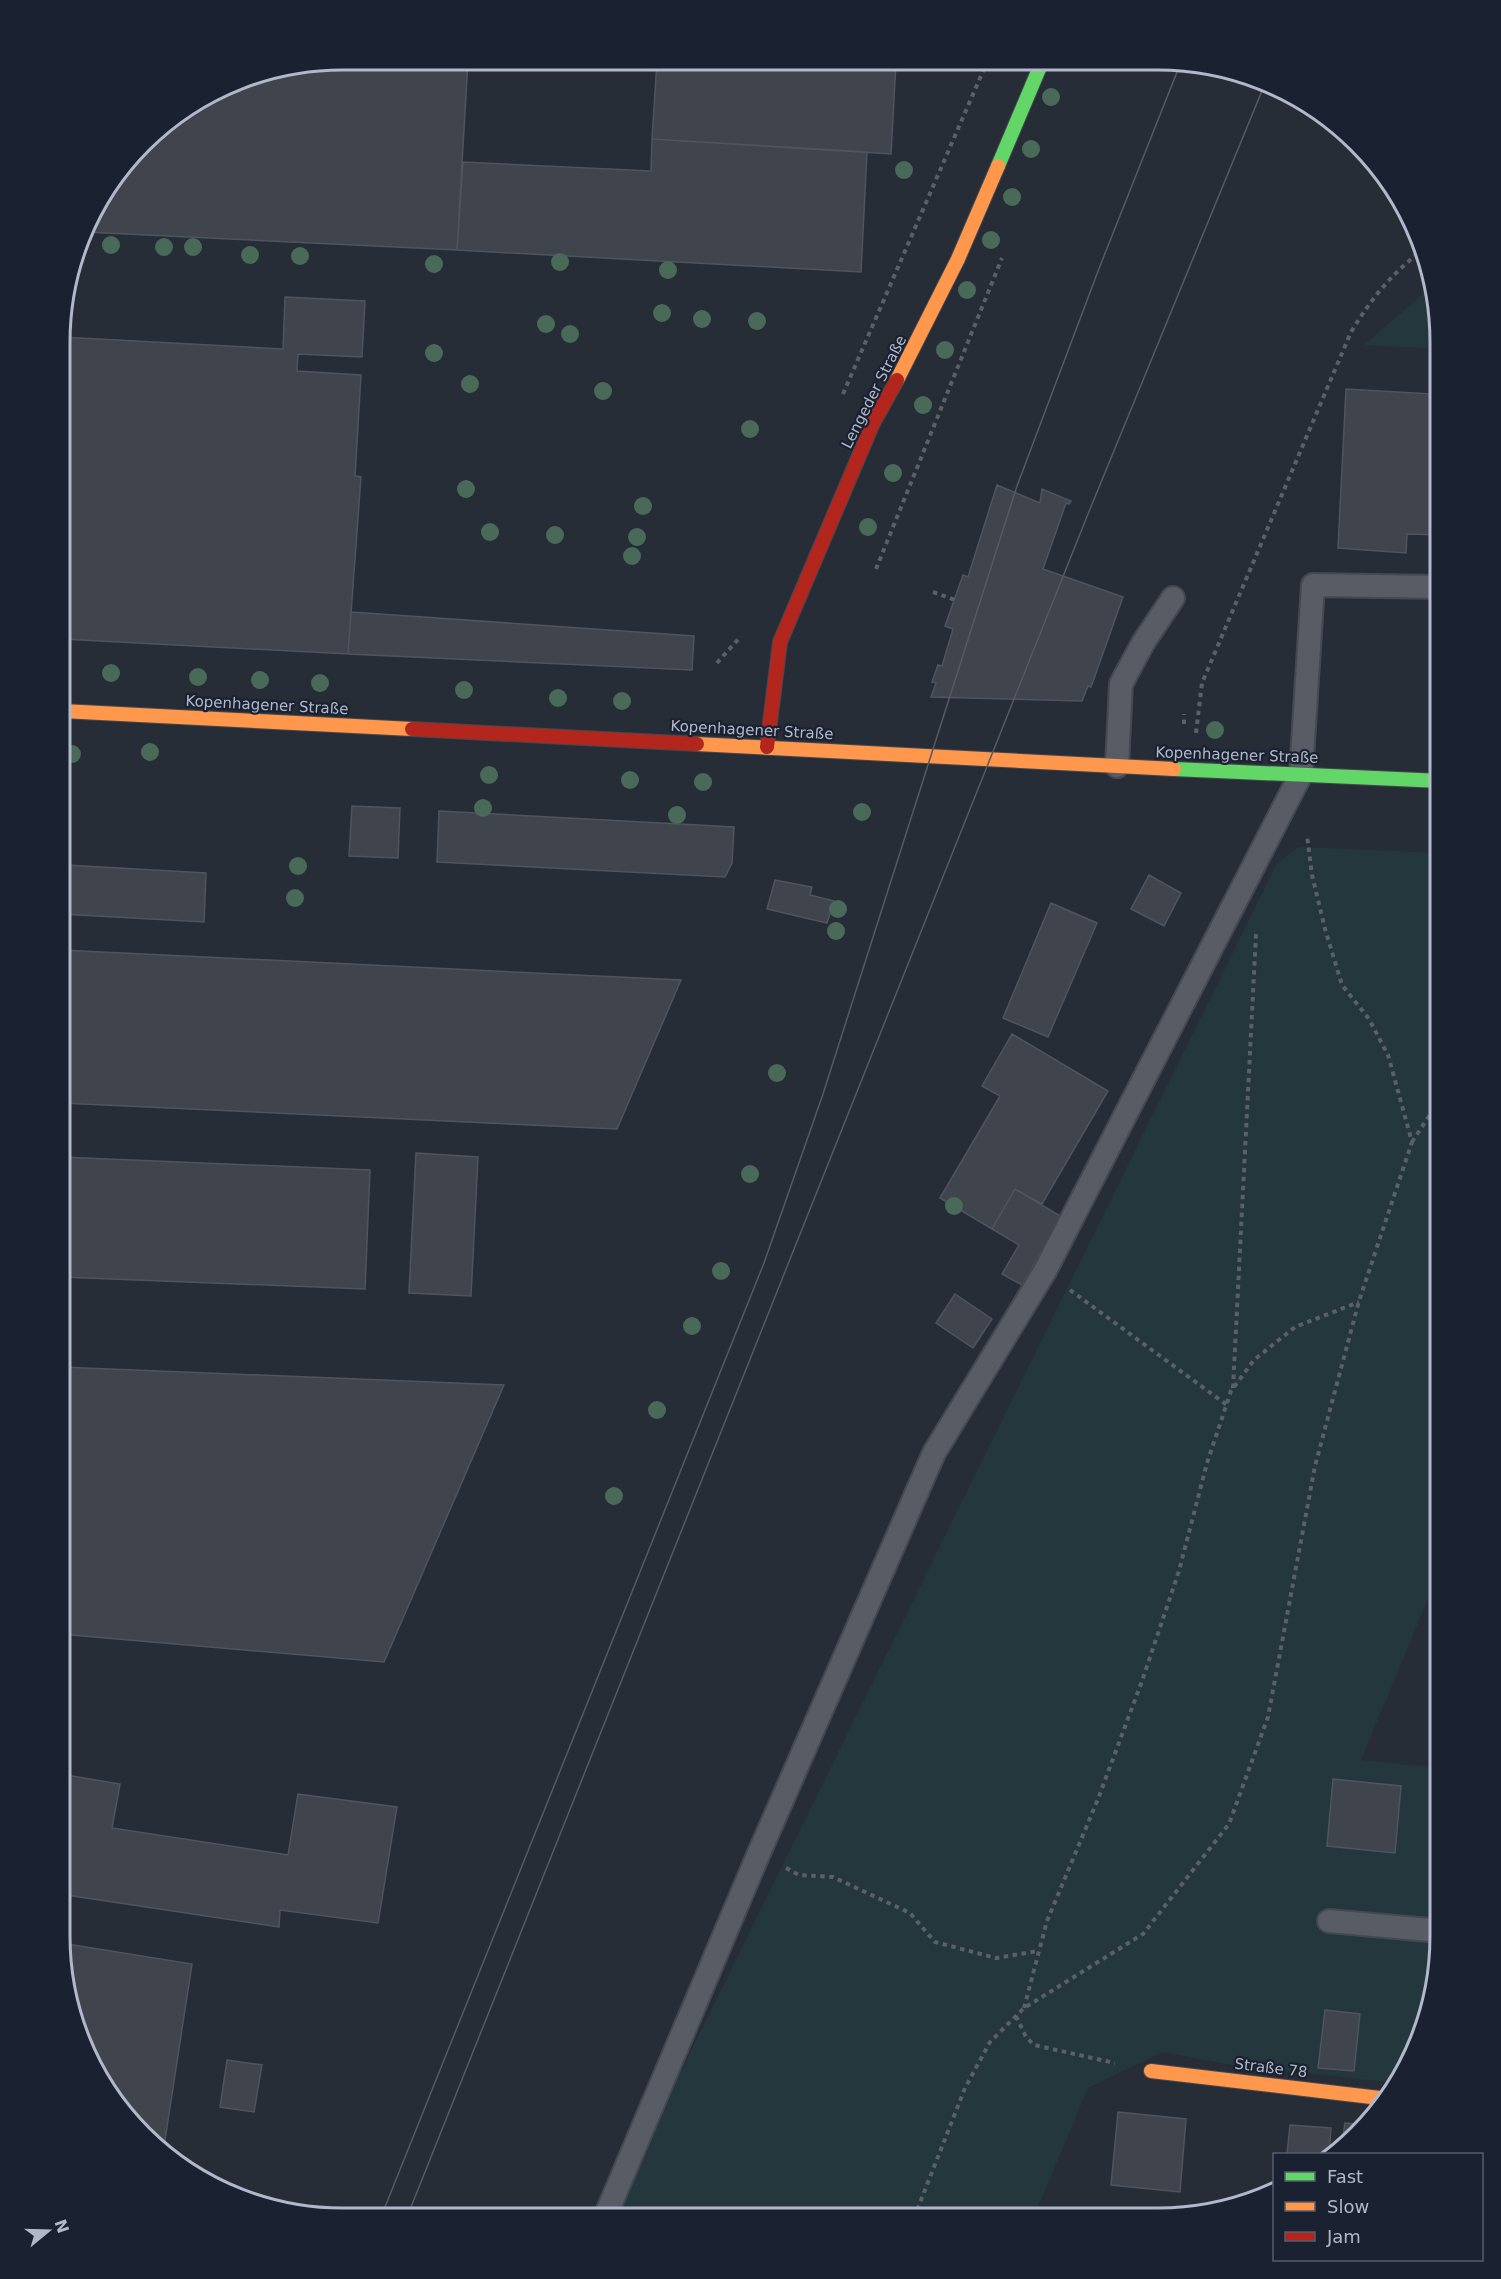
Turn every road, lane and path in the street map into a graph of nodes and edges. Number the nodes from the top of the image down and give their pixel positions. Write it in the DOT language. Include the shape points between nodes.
graph roads {
  1 [pos="984,70"];
  2 [pos="1039,70"];
  3 [pos="1006,249"];
  4 [pos="1416,255"];
  5 [pos="840,402"];
  6 [pos="876,569"];
  7 [pos="1430,587"];
  8 [pos="933,592"];
  9 [pos="1173,598"];
  10 [pos="955,600"];
  11 [pos="744,630"];
  12 [pos="717,663"];
  13 [pos="70,711"];
  14 [pos="1184,714"];
  15 [pos="1184,724"];
  16 [pos="767,747"];
  17 [pos="1117,766"];
  18 [pos="1194,770"];
  19 [pos="1302,774"];
  20 [pos="1430,780"];
  21 [pos="1307,830"];
  22 [pos="1257,922"];
  23 [pos="1430,1115"];
  24 [pos="1412,1142"];
  25 [pos="1045,1271"];
  26 [pos="1359,1301"];
  27 [pos="1233,1389"];
  28 [pos="1227,1405"];
  29 [pos="759,1853"];
  30 [pos="1329,1921"];
  31 [pos="1430,1930"];
  32 [pos="1038,1951"];
  33 [pos="1024,2008"];
  34 [pos="1016,2016"];
  35 [pos="1151,2070"];
  36 [pos="1377,2098"];
  37 [pos="609,2208"];
  38 [pos="918,2208"];
  1 -- 5 [label="path"];
  2 -- 16 [label="main road, Lengeder Straße" via="958,259 873,423 780,642"];
  3 -- 6 [label="path"];
  4 -- 18 [label="path" via="1373,295 1351,332 1202,683 1196,714"];
  7 -- 19 [label="lane" via="1312,585"];
  8 -- 10 [label="path"];
  9 -- 17 [label="lane" via="1121,684"];
  11 -- 12 [label="path" via="739,641"];
  13 -- 16 [label="main road, Kopenhagener Straße"];
  14 -- 15 [label="path"];
  16 -- 17 [label="main road, Kopenhagener Straße"];
  17 -- 18 [label="main road, Kopenhagener Straße"];
  18 -- 19 [label="main road, Kopenhagener Straße"];
  19 -- 20 [label="main road, Kopenhagener Straße"];
  19 -- 25 [label="lane"];
  21 -- 24 [label="path" via="1312,875 1342,984 1369,1019 1389,1055"];
  22 -- 27 [label="path"];
  23 -- 24 [label="path"];
  24 -- 26 [label="path"];
  25 -- 28 [label="path"];
  25 -- 29 [label="lane" via="934,1453"];
  26 -- 27 [label="path" via="1295,1328 1254,1360"];
  26 -- 33 [label="path" via="1315,1466 1268,1717 1229,1824 1143,1934"];
  27 -- 28 [label="path"];
  28 -- 32 [label="path" via="1142,1681"];
  29 -- 32 [label="path" via="799,1875 833,1877 910,1912 935,1942 996,1958"];
  29 -- 37 [label="lane"];
  30 -- 31 [label="lane"];
  32 -- 33 [label="path"];
  33 -- 34 [label="path"];
  34 -- 35 [label="path" via="1034,2045"];
  34 -- 38 [label="path" via="990,2042 965,2088"];
  35 -- 36 [label="main road, Straße 78"];
}
